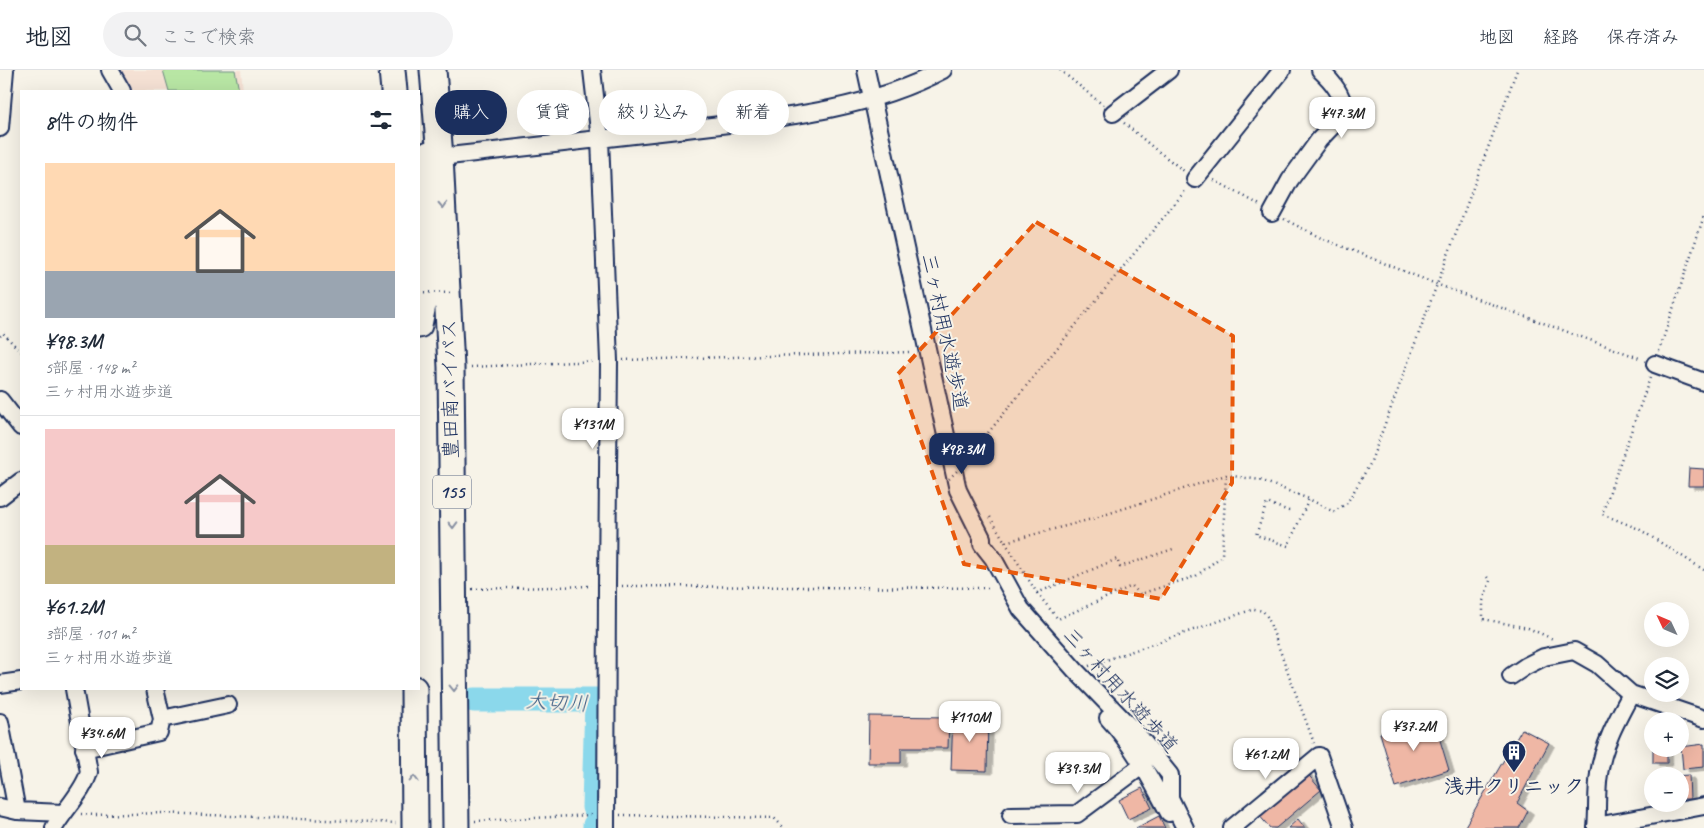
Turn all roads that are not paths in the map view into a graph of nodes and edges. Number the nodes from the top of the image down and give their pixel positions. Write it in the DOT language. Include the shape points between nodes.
graph roads {
  1 [pos="5,70"];
  2 [pos="110,70"];
  3 [pos="392,70"];
  4 [pos="418,70"];
  5 [pos="432,70"];
  6 [pos="592,70"];
  7 [pos="857,70"];
  8 [pos="866,70"];
  9 [pos="943,70"];
  10 [pos="1169,70"];
  11 [pos="1320,70"];
  12 [pos="1273,73"];
  13 [pos="121,90"];
  14 [pos="394,90"];
  15 [pos="420,90"];
  16 [pos="420,97"];
  17 [pos="868,100"];
  18 [pos="1112,113"];
  19 [pos="420,114"];
  20 [pos="0,128"];
  21 [pos="600,138"];
  22 [pos="429,153"];
  23 [pos="1198,175"];
  24 [pos="420,179"];
  25 [pos="420,206"];
  26 [pos="1272,213"];
  27 [pos="420,320"];
  28 [pos="1655,364"];
  29 [pos="1704,382"];
  30 [pos="0,400"];
  31 [pos="20,426"];
  32 [pos="20,482"];
  33 [pos="0,497"];
  34 [pos="1511,676"];
  35 [pos="20,681"];
  36 [pos="0,684"];
  37 [pos="74,690"];
  38 [pos="155,690"];
  39 [pos="414,690"];
  40 [pos="1631,694"];
  41 [pos="228,705"];
  42 [pos="162,719"];
  43 [pos="1704,719"];
  44 [pos="0,722"];
  45 [pos="84,749"];
  46 [pos="1142,765"];
  47 [pos="1704,806"];
  48 [pos="0,807"];
  49 [pos="17,811"];
  50 [pos="62,813"];
  51 [pos="1011,815"];
  52 [pos="415,826"];
  53 [pos="1596,827"];
  54 [pos="54,828"];
  55 [pos="456,828"];
  56 [pos="606,828"];
  57 [pos="1178,828"];
  58 [pos="1185,828"];
  59 [pos="1232,828"];
  60 [pos="1344,828"];
  1 -- 20 [label="street"];
  2 -- 13 [label="street"];
  3 -- 14 [label="highway"];
  4 -- 15 [label="highway"];
  5 -- 22 [label="highway, 豊田南バイパス / 155"];
  6 -- 21 [label="street"];
  7 -- 17 [label="street"];
  8 -- 17 [label="street, 三ヶ村用水遊歩道"];
  9 -- 17 [label="street"];
  10 -- 18 [label="street"];
  11 -- 26 [label="street" via="1342,97 1346,112 1319,140 1290,180"];
  12 -- 23 [label="street"];
  16 -- 19 [label="highway"];
  17 -- 21 [label="street" via="779,118"];
  17 -- 46 [label="street" via="919,352 954,502 1013,617 1118,729"];
  17 -- 58 [label="street, 三ヶ村用水遊歩道" via="958,490 982,544 1021,609 1137,734 1170,776 1170,798"];
  21 -- 22 [label="street"];
  21 -- 56 [label="street" via="609,361"];
  22 -- 24 [label="highway"];
  22 -- 55 [label="highway, 豊田南バイパス / 155, one-way" via="451,367"];
  25 -- 27 [label="highway" via="424,300"];
  28 -- 29 [label="street"];
  30 -- 31 [label="street"];
  32 -- 33 [label="street"];
  34 -- 40 [label="street" via="1544,657 1574,651 1597,664"];
  35 -- 36 [label="street"];
  37 -- 45 [label="street"];
  38 -- 42 [label="street"];
  52 -- 39 [label="highway, one-way"];
  40 -- 43 [label="street"];
  40 -- 53 [label="street" via="1604,753 1599,774"];
  41 -- 42 [label="street"];
  42 -- 45 [label="street" via="159,732"];
  44 -- 49 [label="street"];
  45 -- 50 [label="street" via="89,772 86,783"];
  46 -- 51 [label="street" via="1077,814"];
  46 -- 57 [label="street"];
  47 -- 53 [label="street"];
  48 -- 49 [label="street"];
  49 -- 50 [label="street"];
  50 -- 54 [label="street"];
  59 -- 60 [label="street" via="1319,756"];
}
